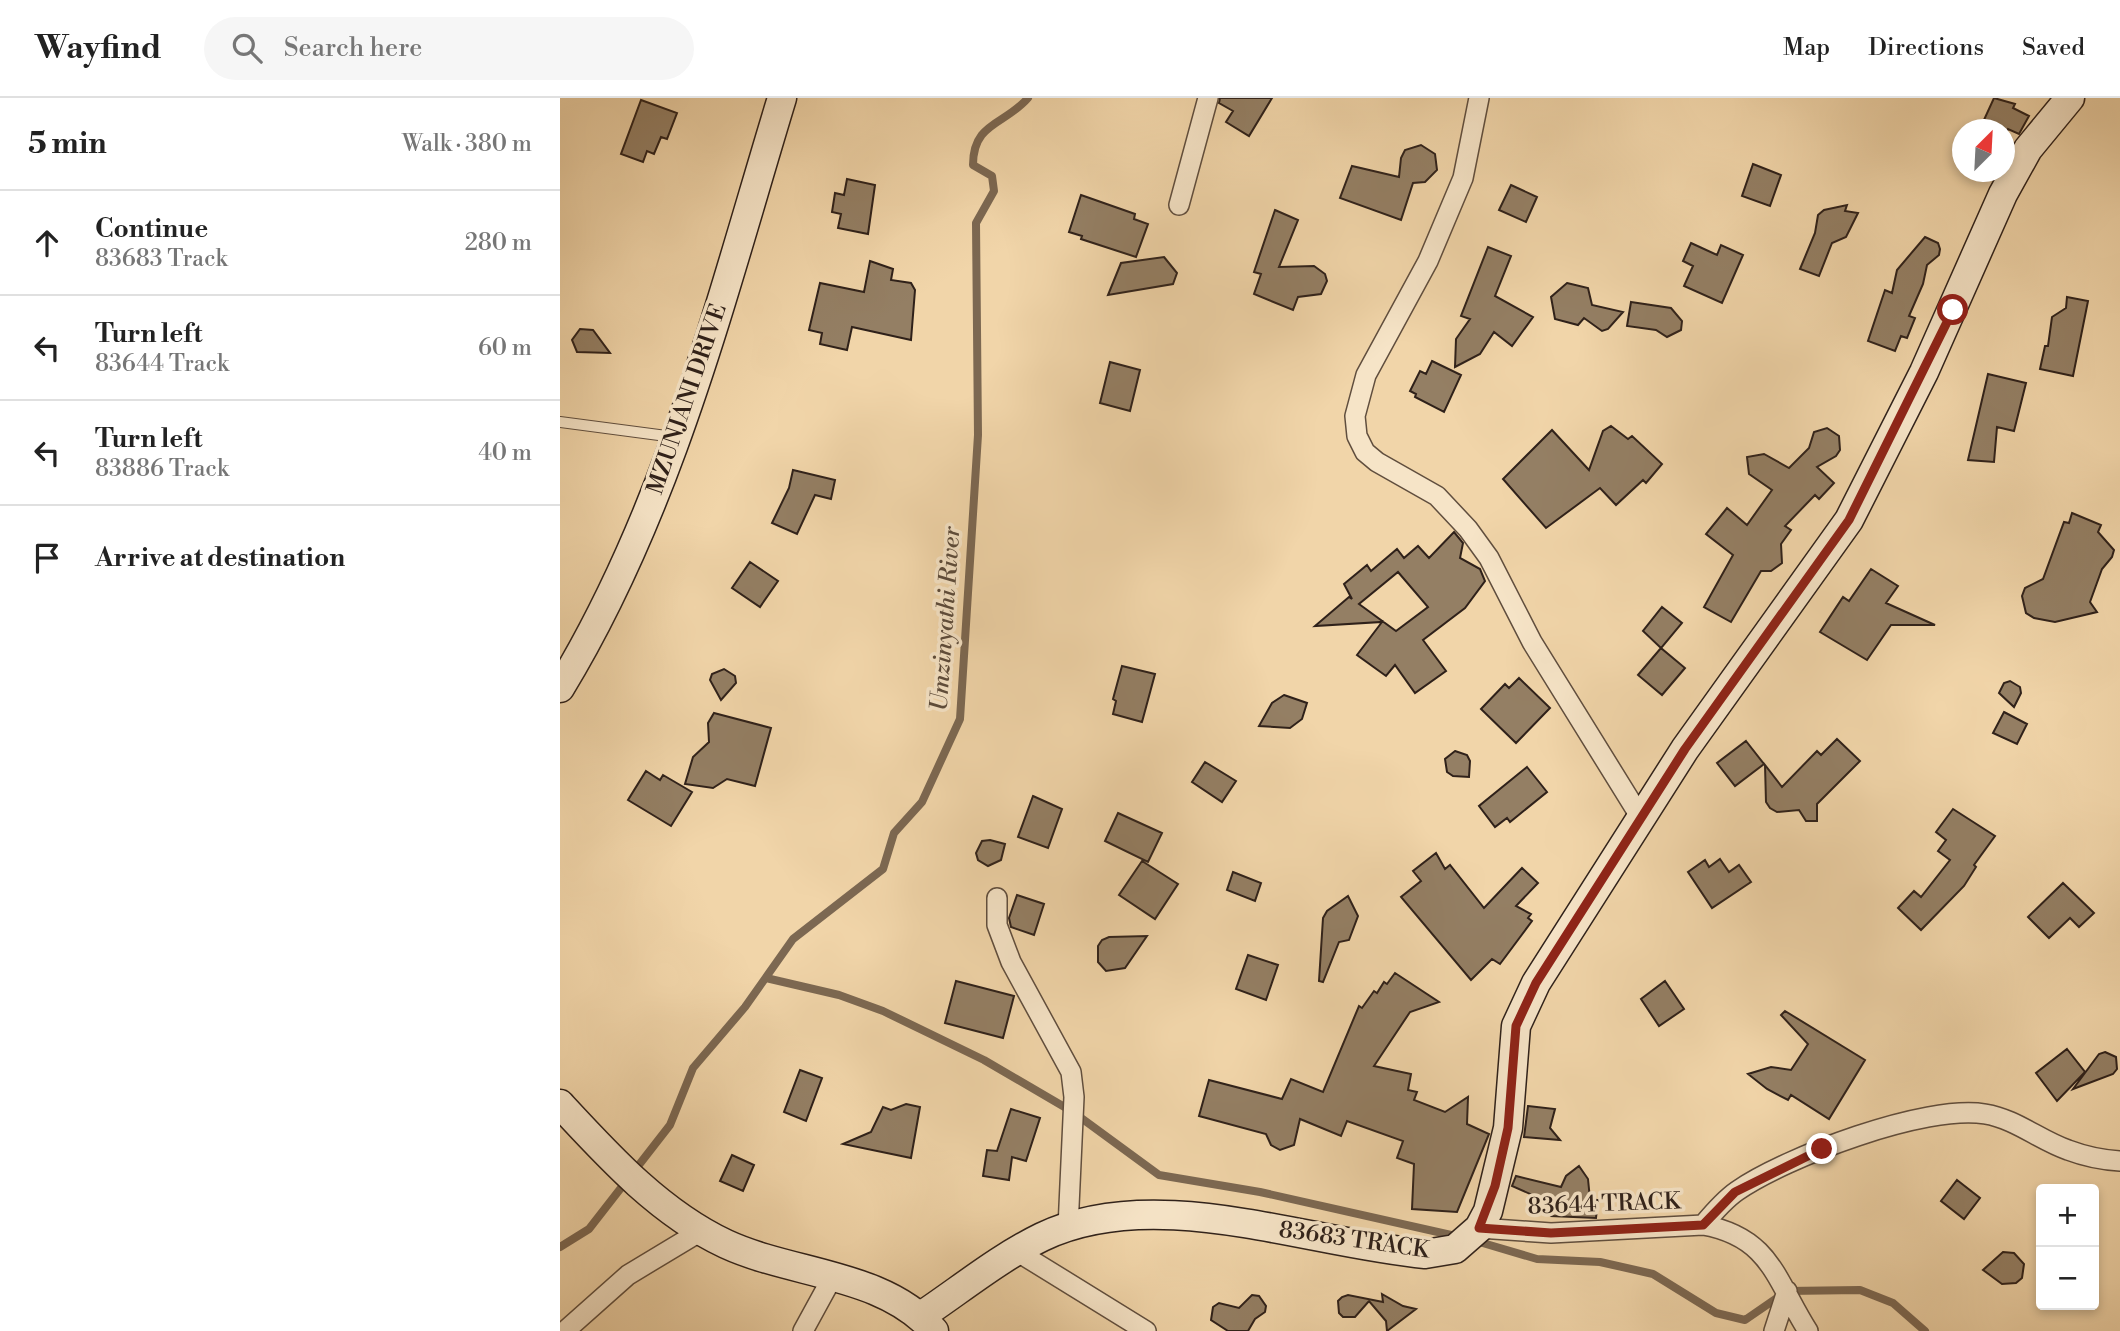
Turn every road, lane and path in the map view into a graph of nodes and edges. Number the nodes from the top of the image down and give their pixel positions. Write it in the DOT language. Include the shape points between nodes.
graph roads {
  1 [pos="782,98"];
  2 [pos="1208,98"];
  3 [pos="1479,98"];
  4 [pos="2070,98"];
  5 [pos="1179,205"];
  6 [pos="560,422"];
  7 [pos="676,437"];
  8 [pos="560,688"];
  9 [pos="1641,818"];
  10 [pos="996,898"];
  11 [pos="560,1104"];
  12 [pos="2120,1161"];
  13 [pos="1703,1225"];
  14 [pos="1068,1228"];
  15 [pos="1479,1228"];
  16 [pos="701,1231"];
  17 [pos="1018,1252"];
  18 [pos="832,1278"];
  19 [pos="1787,1291"];
  20 [pos="928,1323"];
  21 [pos="565,1331"];
  22 [pos="803,1331"];
  23 [pos="1146,1331"];
  24 [pos="1774,1331"];
  25 [pos="1808,1331"];
  1 -- 7 [label="street, MZUNJANI DRIVE"];
  2 -- 5 [label="street"];
  3 -- 9 [label="street" via="1463,178 1428,261 1366,375 1354,416 1357,436 1371,457 1437,496 1468,529"];
  4 -- 9 [label="street" via="2028,149 2003,194 1930,360 1849,520"];
  6 -- 7 [label="lane"];
  7 -- 8 [label="street, MZUNJANI DRIVE" via="629,557"];
  9 -- 15 [label="street" via="1536,983 1516,1026 1508,1128 1495,1186"];
  10 -- 14 [label="street" via="998,925 1011,962 1071,1072"];
  11 -- 16 [label="street" via="667,1209"];
  12 -- 13 [label="street" via="2066,1150 1983,1113 1956,1114 1901,1124 1822,1149 1735,1192"];
  13 -- 15 [label="street, 83644 TRACK" via="1551,1233"];
  13 -- 19 [label="street, 83644 TRACK" via="1739,1234 1753,1244"];
  14 -- 15 [label="street, 83683 TRACK" via="1122,1216 1158,1215 1306,1233 1425,1254 1455,1249"];
  14 -- 17 [label="street, 83683 TRACK"];
  16 -- 18 [label="street" via="763,1259"];
  16 -- 21 [label="street" via="628,1275"];
  17 -- 20 [label="street, 83683 TRACK"];
  17 -- 23 [label="street"];
  18 -- 20 [label="street" via="877,1292"];
  18 -- 22 [label="street"];
  19 -- 24 [label="street"];
  19 -- 25 [label="street, 83644 TRACK"];
}
